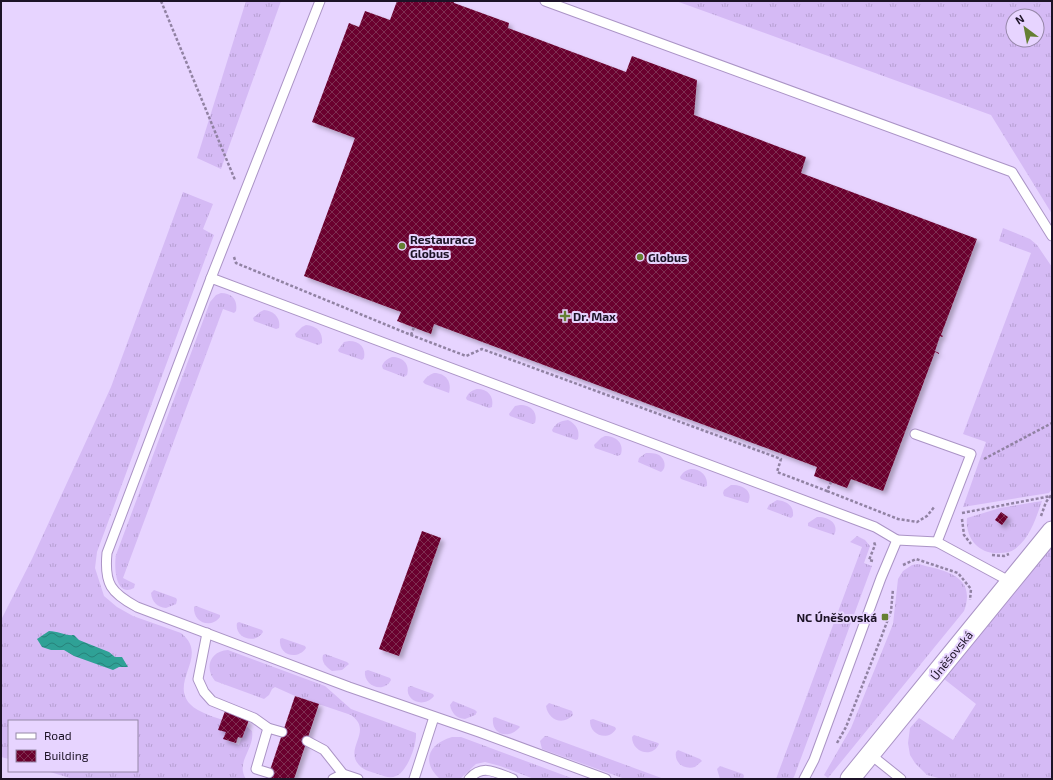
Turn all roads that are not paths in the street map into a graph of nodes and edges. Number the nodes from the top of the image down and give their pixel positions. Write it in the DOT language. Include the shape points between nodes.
graph roads {
  1 [pos="320,1"];
  2 [pos="545,1"];
  3 [pos="1052,236"];
  4 [pos="211,278"];
  5 [pos="915,434"];
  6 [pos="1046,527"];
  7 [pos="897,540"];
  8 [pos="937,542"];
  9 [pos="1011,582"];
  10 [pos="207,633"];
  11 [pos="434,717"];
  12 [pos="268,728"];
  13 [pos="282,732"];
  14 [pos="307,741"];
  15 [pos="871,754"];
  16 [pos="269,773"];
  17 [pos="343,774"];
  18 [pos="333,779"];
  19 [pos="358,779"];
  20 [pos="414,779"];
  21 [pos="469,779"];
  22 [pos="514,779"];
  23 [pos="606,779"];
  24 [pos="804,779"];
  25 [pos="850,779"];
  26 [pos="901,779"];
  1 -- 4 [label="lane"];
  2 -- 3 [label="lane" via="1012,172"];
  4 -- 7 [label="lane" via="870,525"];
  4 -- 10 [label="lane" via="107,553 106,569 108,581 122,599"];
  5 -- 8 [label="lane" via="971,454"];
  6 -- 9 [label="street, Úněšovská"];
  7 -- 8 [label="lane"];
  7 -- 24 [label="lane" via="814,760"];
  8 -- 9 [label="lane"];
  9 -- 15 [label="street, Úněšovská"];
  10 -- 11 [label="lane"];
  10 -- 12 [label="lane" via="198,679 204,692 212,701 254,718"];
  11 -- 20 [label="lane"];
  11 -- 23 [label="lane"];
  12 -- 13 [label="lane"];
  12 -- 16 [label="lane" via="256,769"];
  14 -- 17 [label="lane" via="324,750"];
  15 -- 25 [label="street, Úněšovská"];
  15 -- 26 [label="lane"];
  17 -- 18 [label="lane"];
  17 -- 19 [label="lane"];
  21 -- 22 [label="lane" via="480,771 490,770"];
}
